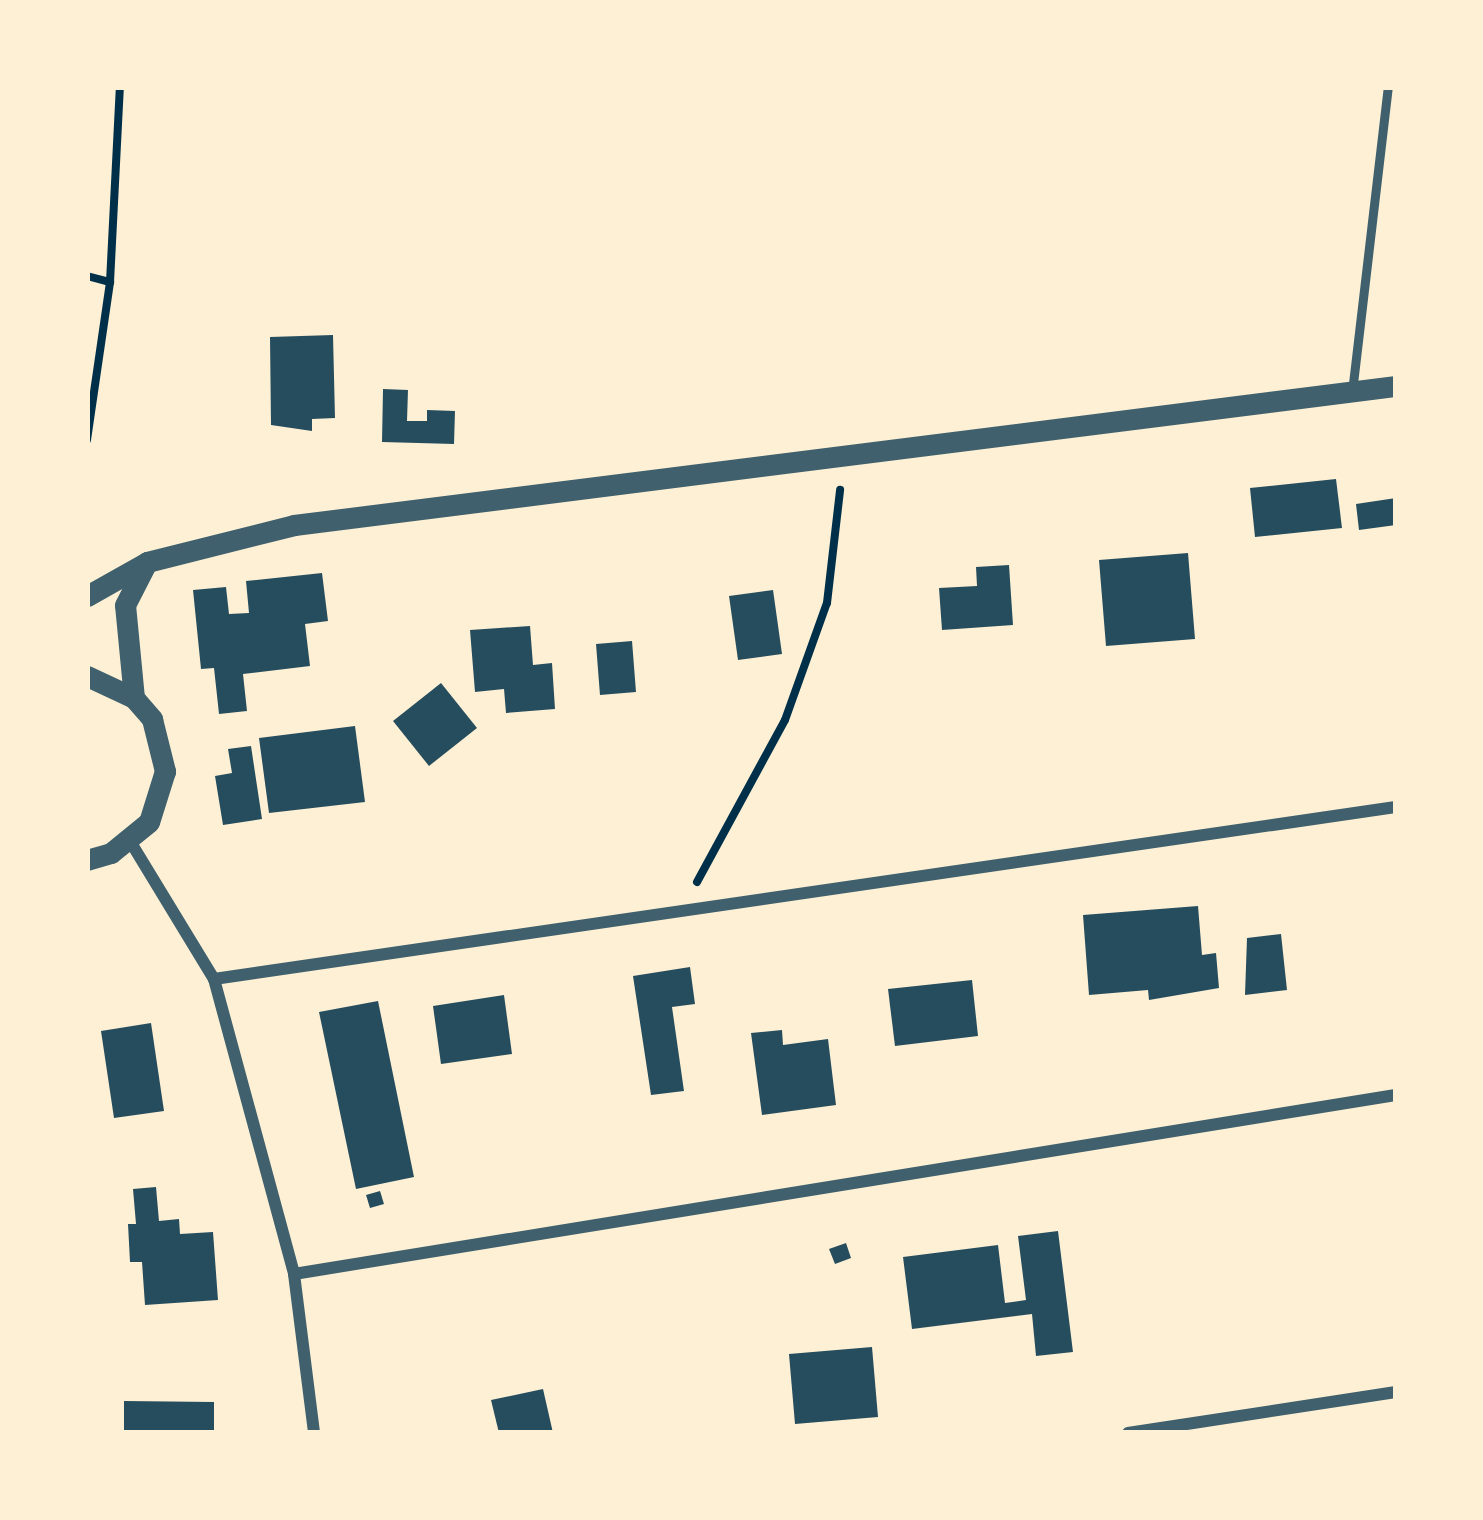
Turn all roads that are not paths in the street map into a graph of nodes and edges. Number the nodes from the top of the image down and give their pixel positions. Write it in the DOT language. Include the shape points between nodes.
graph roads {
  1 [pos="1388,87"];
  2 [pos="1396,386"];
  3 [pos="1352,392"];
  4 [pos="147,562"];
  5 [pos="87,596"];
  6 [pos="87,676"];
  7 [pos="134,698"];
  8 [pos="1396,807"];
  9 [pos="130,841"];
  10 [pos="87,860"];
  11 [pos="214,979"];
  12 [pos="1396,1095"];
  13 [pos="295,1274"];
  14 [pos="1396,1392"];
  15 [pos="314,1433"];
  16 [pos="1128,1433"];
  1 -- 3 [label="lane"];
  2 -- 3 [label="street"];
  3 -- 4 [label="street" via="295,525"];
  4 -- 5 [label="street"];
  4 -- 7 [label="street" via="125,605"];
  6 -- 7 [label="street"];
  7 -- 9 [label="street" via="152,719 166,771 148,822"];
  8 -- 11 [label="street"];
  9 -- 10 [label="street"];
  9 -- 11 [label="street"];
  11 -- 13 [label="street"];
  12 -- 13 [label="street"];
  13 -- 15 [label="street"];
  14 -- 16 [label="street"];
}
